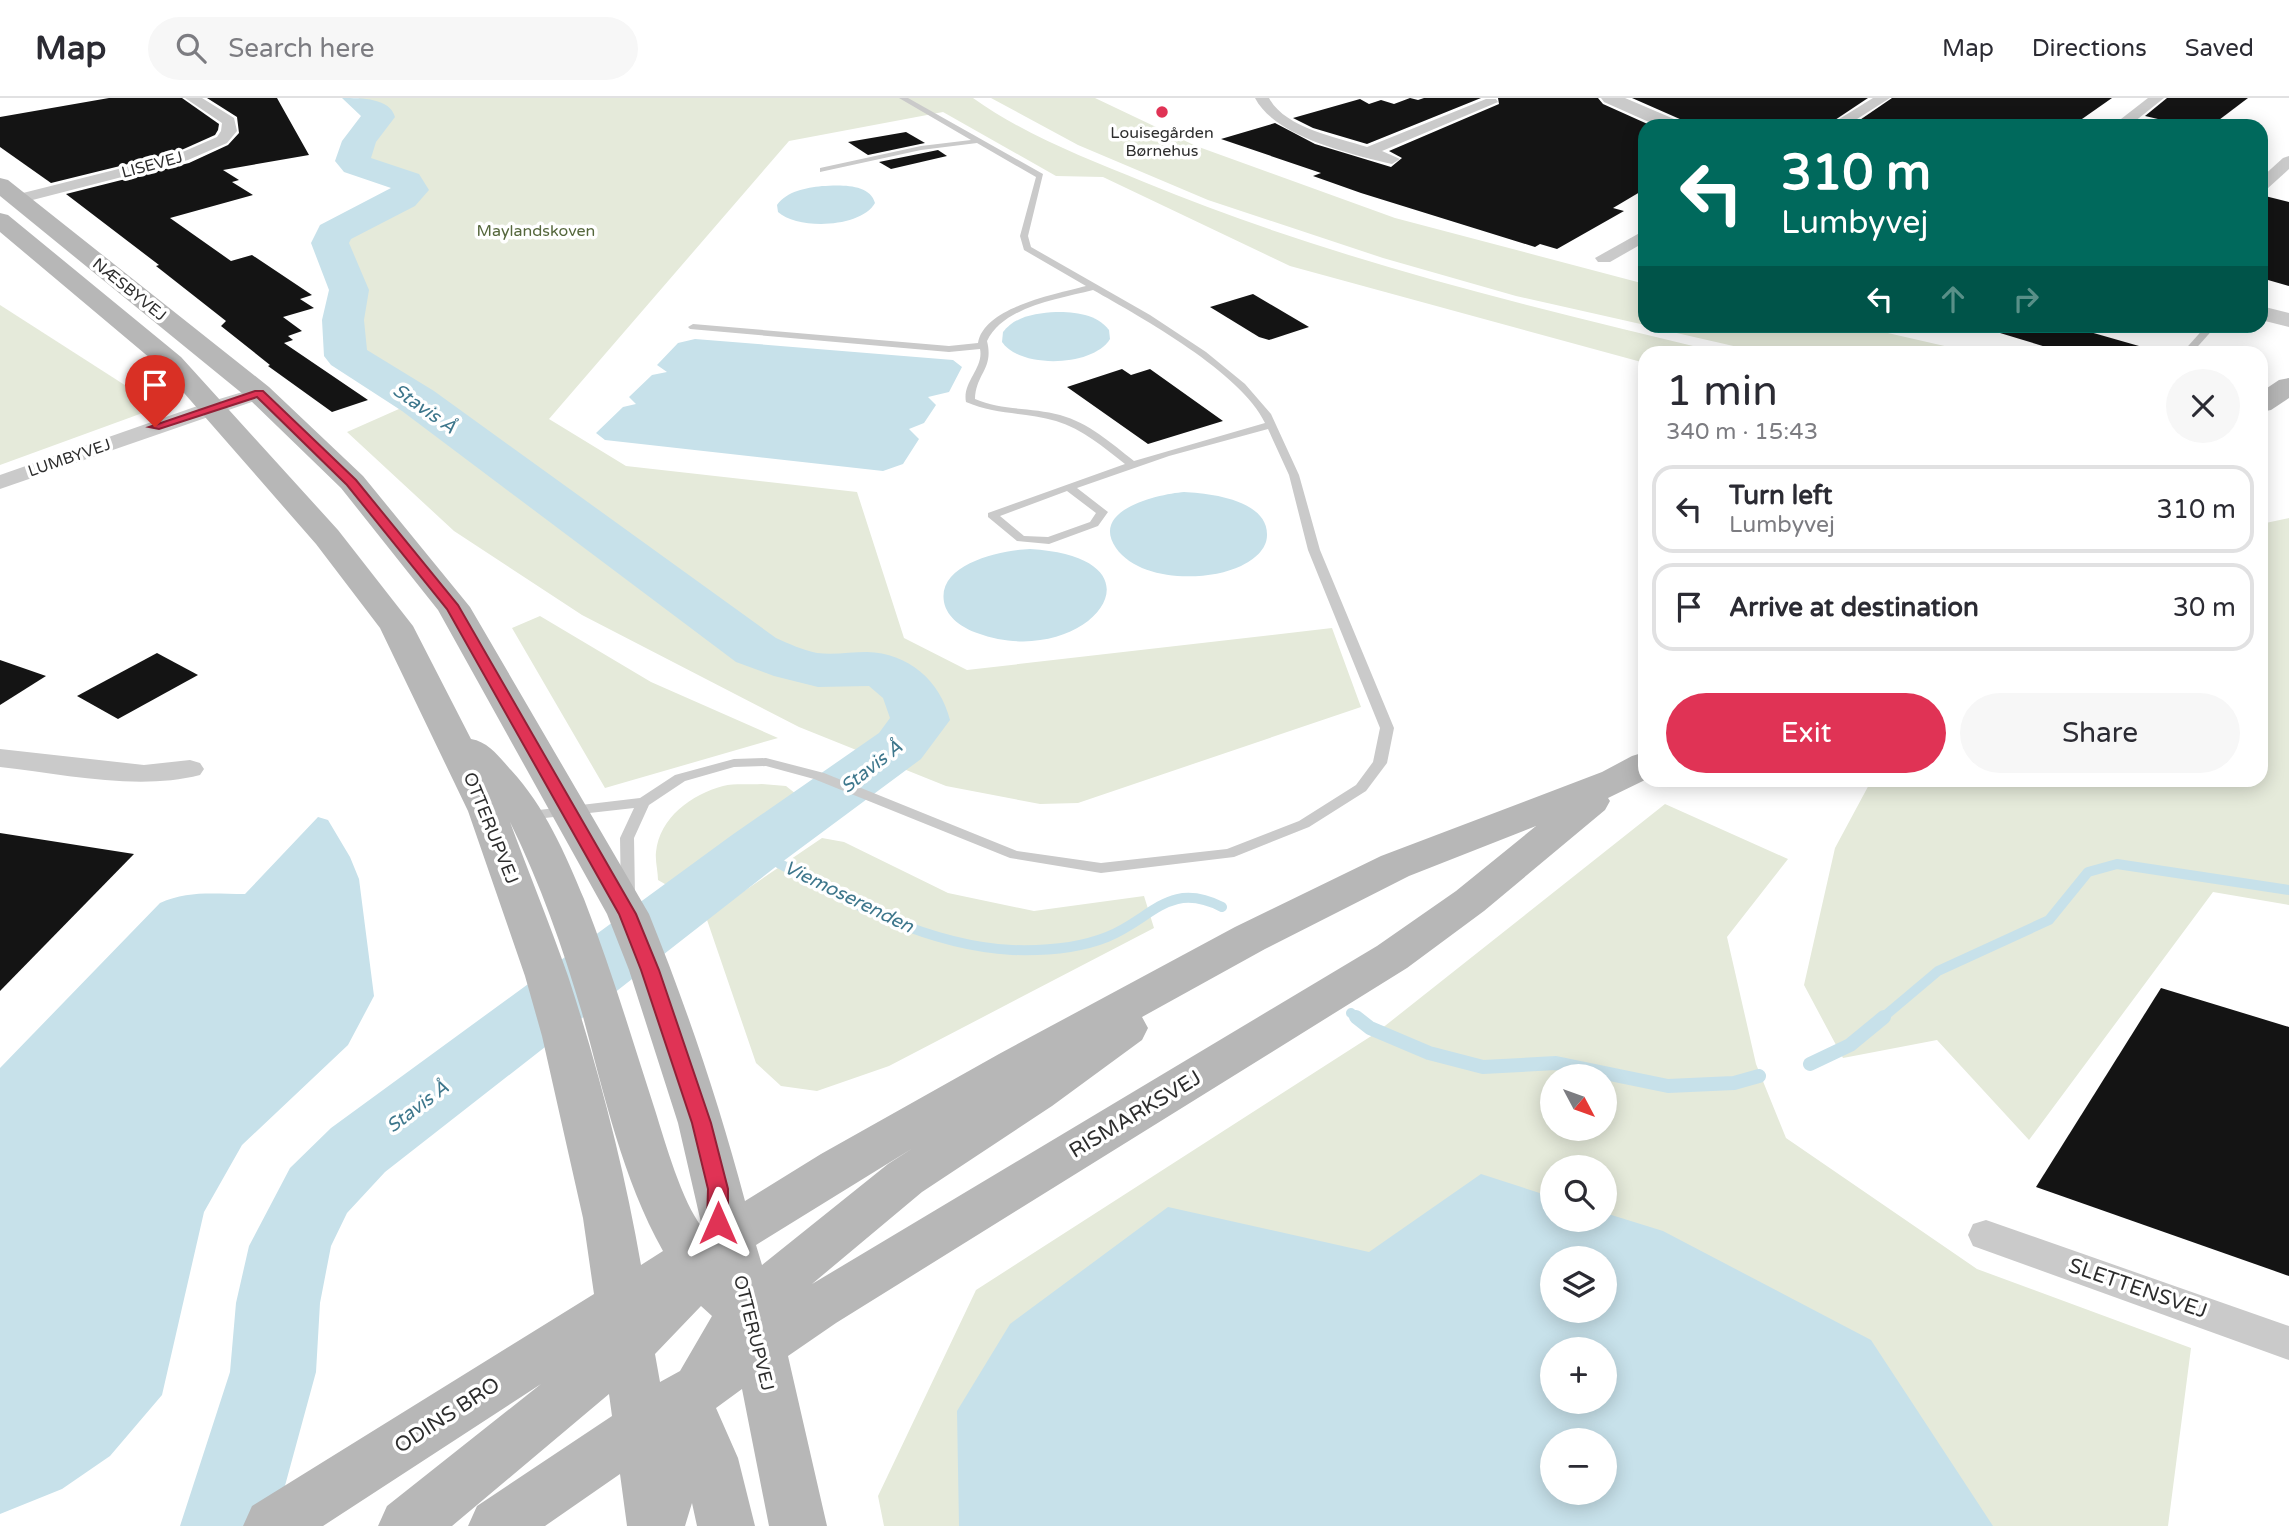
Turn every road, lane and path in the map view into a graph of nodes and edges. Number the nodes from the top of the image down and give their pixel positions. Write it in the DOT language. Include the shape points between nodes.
graph roads {
  1 [pos="191,98"];
  2 [pos="903,98"];
  3 [pos="1262,98"];
  4 [pos="1609,98"];
  5 [pos="1883,98"];
  6 [pos="2157,98"];
  7 [pos="1491,102"];
  8 [pos="1658,119"];
  9 [pos="1847,119"];
  10 [pos="2128,119"];
  11 [pos="978,141"];
  12 [pos="1369,151"];
  13 [pos="1392,159"];
  14 [pos="2289,161"];
  15 [pos="823,170"];
  16 [pos="2268,180"];
  17 [pos="8,192"];
  18 [pos="0,220"];
  19 [pos="1638,238"];
  20 [pos="1604,258"];
  21 [pos="1092,287"];
  22 [pos="2268,315"];
  23 [pos="2289,320"];
  24 [pos="694,327"];
  25 [pos="2204,333"];
  26 [pos="980,346"];
  27 [pos="2192,346"];
  28 [pos="2289,386"];
  29 [pos="259,393"];
  30 [pos="2268,400"];
  31 [pos="213,407"];
  32 [pos="1271,425"];
  33 [pos="1133,465"];
  34 [pos="0,482"];
  35 [pos="1069,487"];
  36 [pos="444,720"];
  37 [pos="3,763"];
  38 [pos="190,769"];
  39 [pos="1630,772"];
  40 [pos="643,802"];
  41 [pos="572,811"];
  42 [pos="526,815"];
  43 [pos="628,914"];
  44 [pos="1250,938"];
  45 [pos="1986,1235"];
  46 [pos="710,1240"];
  47 [pos="754,1329"];
  48 [pos="2289,1343"];
  49 [pos="622,1347"];
  50 [pos="675,1409"];
  51 [pos="288,1516"];
  52 [pos="407,1526"];
  53 [pos="497,1526"];
  54 [pos="656,1526"];
  55 [pos="663,1526"];
  56 [pos="726,1526"];
  57 [pos="798,1526"];
  1 -- 17 [label="street, LISEVEJ" via="229,121 222,140 183,157"];
  2 -- 11 [label="lane"];
  3 -- 12 [label="street" via="1272,115 1295,127"];
  4 -- 8 [label="street"];
  5 -- 9 [label="street"];
  6 -- 10 [label="street"];
  7 -- 12 [label="street"];
  11 -- 15 [label="lane" via="921,148"];
  11 -- 21 [label="lane" via="1040,176 1024,236 1027,248"];
  12 -- 13 [label="street"];
  14 -- 16 [label="street"];
  17 -- 29 [label="main road, NÆSBYVEJ"];
  18 -- 31 [label="main road, NÆSBYVEJ" via="172,363"];
  19 -- 20 [label="street"];
  21 -- 26 [label="lane" via="1002,316 985,330"];
  21 -- 32 [label="lane" via="1203,354 1241,386"];
  22 -- 23 [label="street"];
  24 -- 26 [label="lane" via="949,349"];
  25 -- 27 [label="lane"];
  26 -- 33 [label="lane" via="986,355 969,387 970,400 985,408 1070,421"];
  28 -- 30 [label="main road"];
  29 -- 31 [label="street, LUMBYVEJ"];
  29 -- 41 [label="main road" via="352,482 453,607"];
  31 -- 34 [label="street, LUMBYVEJ"];
  31 -- 36 [label="main road, OTTERUPVEJ" via="327,537 396,626"];
  32 -- 33 [label="lane"];
  32 -- 40 [label="lane" via="1294,475 1314,550 1387,728 1380,763 1361,788 1304,824 1229,854 1101,868 1015,855 819,776 766,762 734,764 680,778"];
  33 -- 35 [label="lane"];
  35 -- 35 [label="lane" via="1031,501 992,515 1021,539 1049,541 1094,524 1102,512"];
  36 -- 42 [label="main road"];
  36 -- 49 [label="main road, OTTERUPVEJ" via="487,811 565,1036 608,1218"];
  37 -- 38 [label="street" via="144,774"];
  39 -- 44 [label="main road, RISMARKSVEJ" via="1395,866"];
  39 -- 47 [label="main road, RISMARKSVEJ" via="1470,901 1392,957 818,1307 771,1316"];
  40 -- 41 [label="lane"];
  40 -- 43 [label="lane" via="627,838"];
  41 -- 42 [label="lane"];
  41 -- 43 [label="main road"];
  42 -- 46 [label="main road" via="582,948 655,1183"];
  43 -- 46 [label="main road" via="702,1123"];
  44 -- 46 [label="main road, RISMARKSVEJ"];
  44 -- 47 [label="main road" via="1036,1093 905,1178 774,1285"];
  45 -- 48 [label="street, SLETTENSVEJ"];
  46 -- 47 [label="main road" via="727,1299"];
  46 -- 49 [label="main road, RISMARKSVEJ" via="666,1309"];
  47 -- 50 [label="main road"];
  47 -- 57 [label="main road, OTTERUPVEJ"];
  49 -- 50 [label="main road"];
  49 -- 51 [label="main road, ODINS BRO" via="508,1388 388,1453"];
  49 -- 52 [label="main road, RISMARKSVEJ"];
  50 -- 53 [label="main road"];
  50 -- 54 [label="main road"];
  50 -- 55 [label="main road"];
  50 -- 56 [label="main road" via="697,1426 710,1458"];
}
